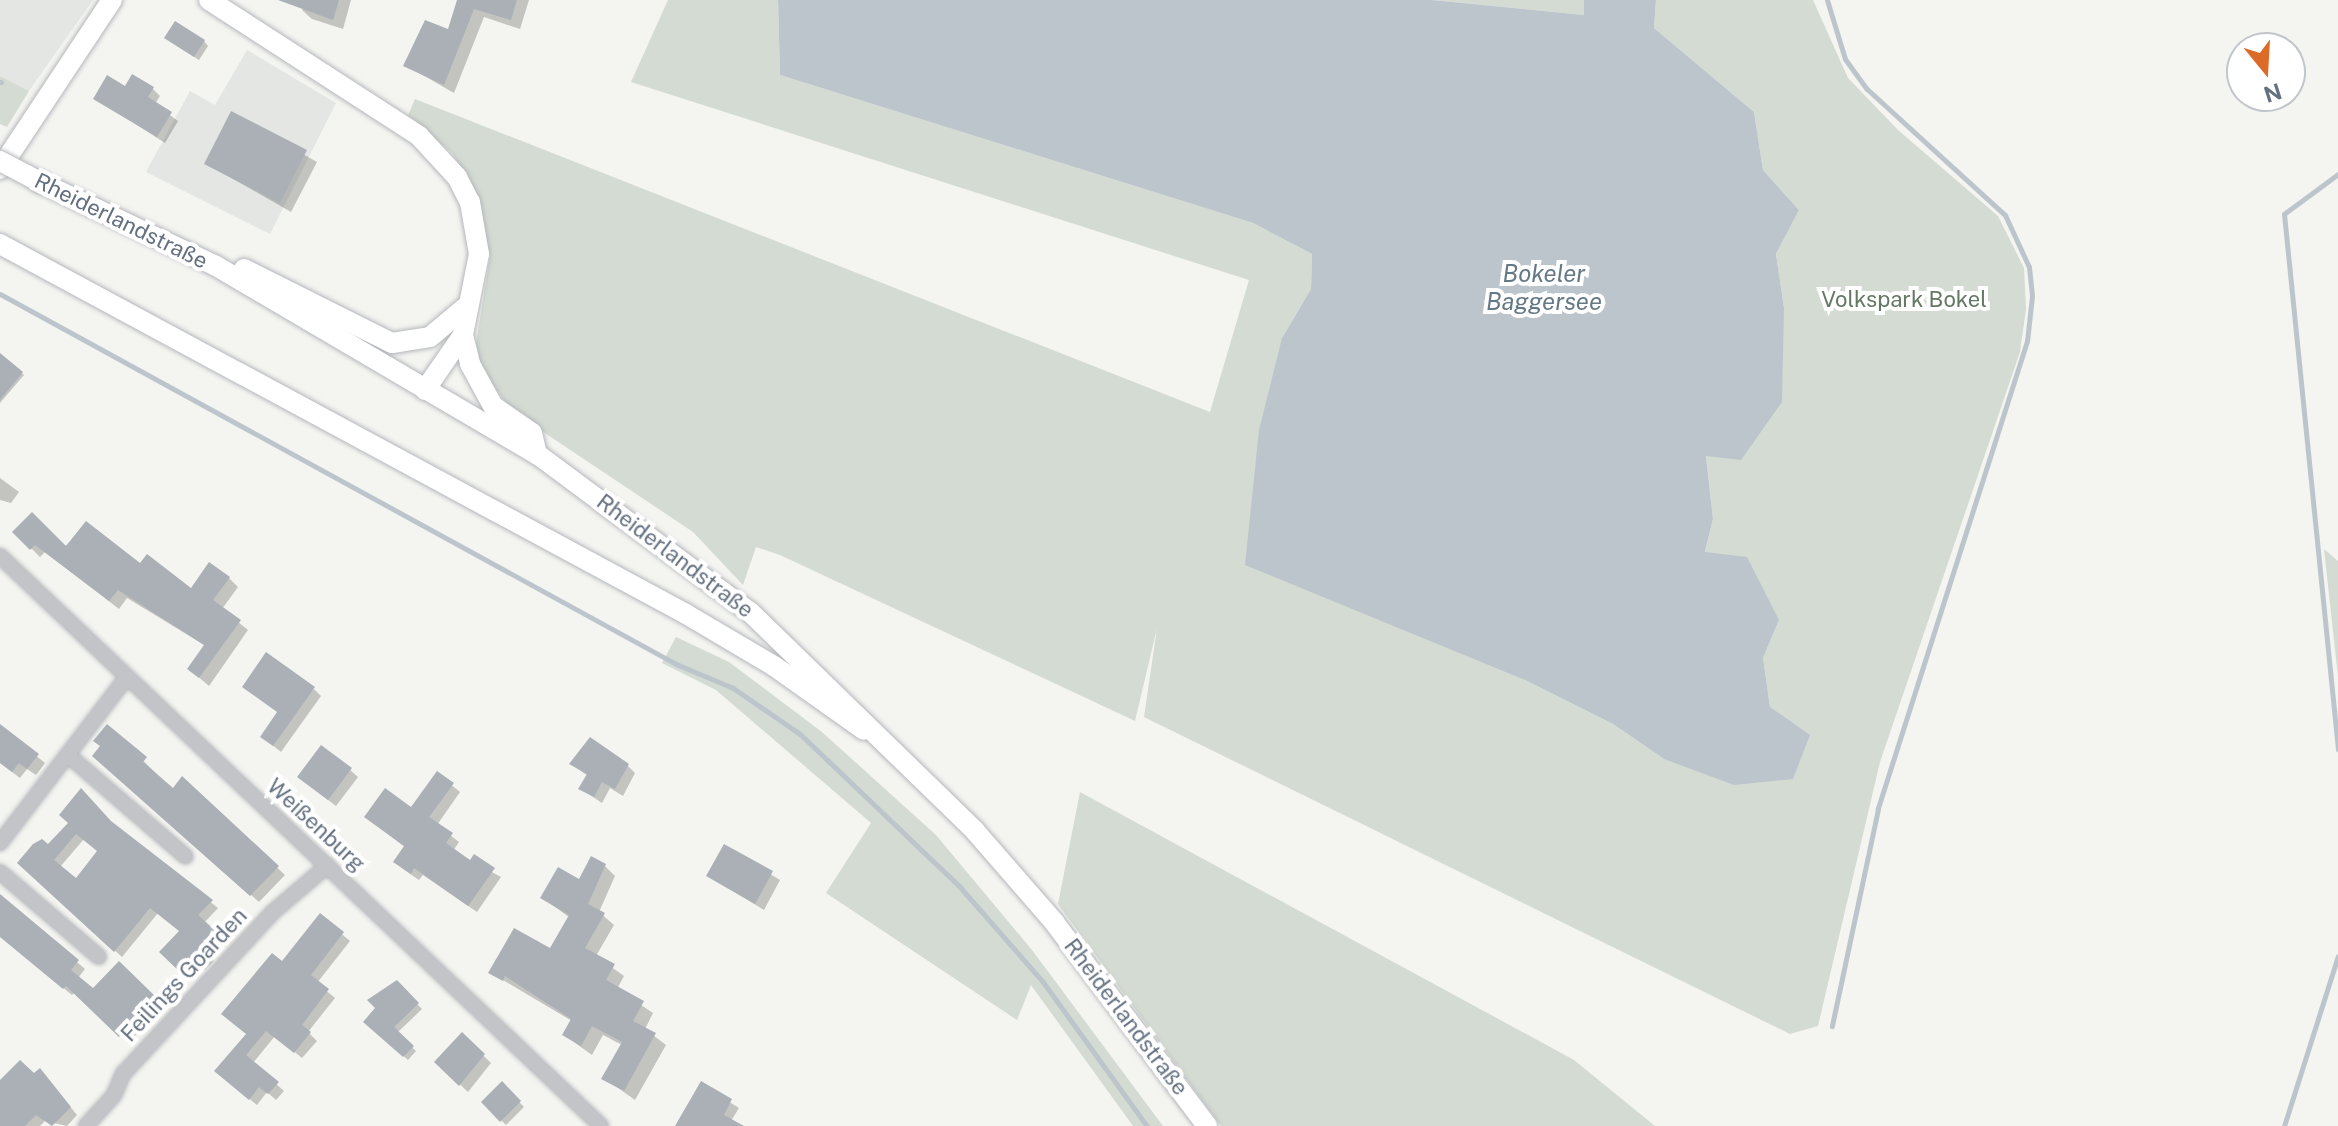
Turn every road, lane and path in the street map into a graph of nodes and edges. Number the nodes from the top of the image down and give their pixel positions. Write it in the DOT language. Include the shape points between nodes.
graph roads {
  1 [pos="112,0"];
  2 [pos="209,0"];
  3 [pos="0,161"];
  4 [pos="0,169"];
  5 [pos="0,244"];
  6 [pos="216,266"];
  7 [pos="468,305"];
  8 [pos="463,335"];
  9 [pos="425,390"];
  10 [pos="537,454"];
  11 [pos="0,556"];
  12 [pos="126,678"];
  13 [pos="888,744"];
  14 [pos="68,755"];
  15 [pos="0,843"];
  16 [pos="185,856"];
  17 [pos="328,865"];
  18 [pos="0,872"];
  19 [pos="99,957"];
  20 [pos="86,1126"];
  21 [pos="601,1126"];
  22 [pos="1207,1126"];
  1 -- 4 [label="main road"];
  2 -- 7 [label="main road" via="429,145 464,190 479,254"];
  3 -- 6 [label="main road, Rheiderlandstraße, bridge"];
  5 -- 13 [label="main road" via="686,614"];
  6 -- 7 [label="main road" via="246,269 392,343 430,337"];
  6 -- 9 [label="main road, Rheiderlandstraße"];
  7 -- 8 [label="main road"];
  8 -- 9 [label="main road"];
  8 -- 10 [label="main road" via="480,387 493,406 532,433"];
  9 -- 10 [label="main road, Rheiderlandstraße"];
  10 -- 13 [label="main road, Rheiderlandstraße" via="750,612"];
  11 -- 12 [label="street, Weißenburg"];
  12 -- 14 [label="street"];
  12 -- 17 [label="street, Weißenburg"];
  13 -- 22 [label="main road, Rheiderlandstraße" via="975,831 1054,922"];
  14 -- 15 [label="street"];
  14 -- 16 [label="street"];
  17 -- 20 [label="street, Feilings Goarden" via="264,921 123,1074 114,1095"];
  17 -- 21 [label="street, Weißenburg"];
  18 -- 19 [label="street"];
}
